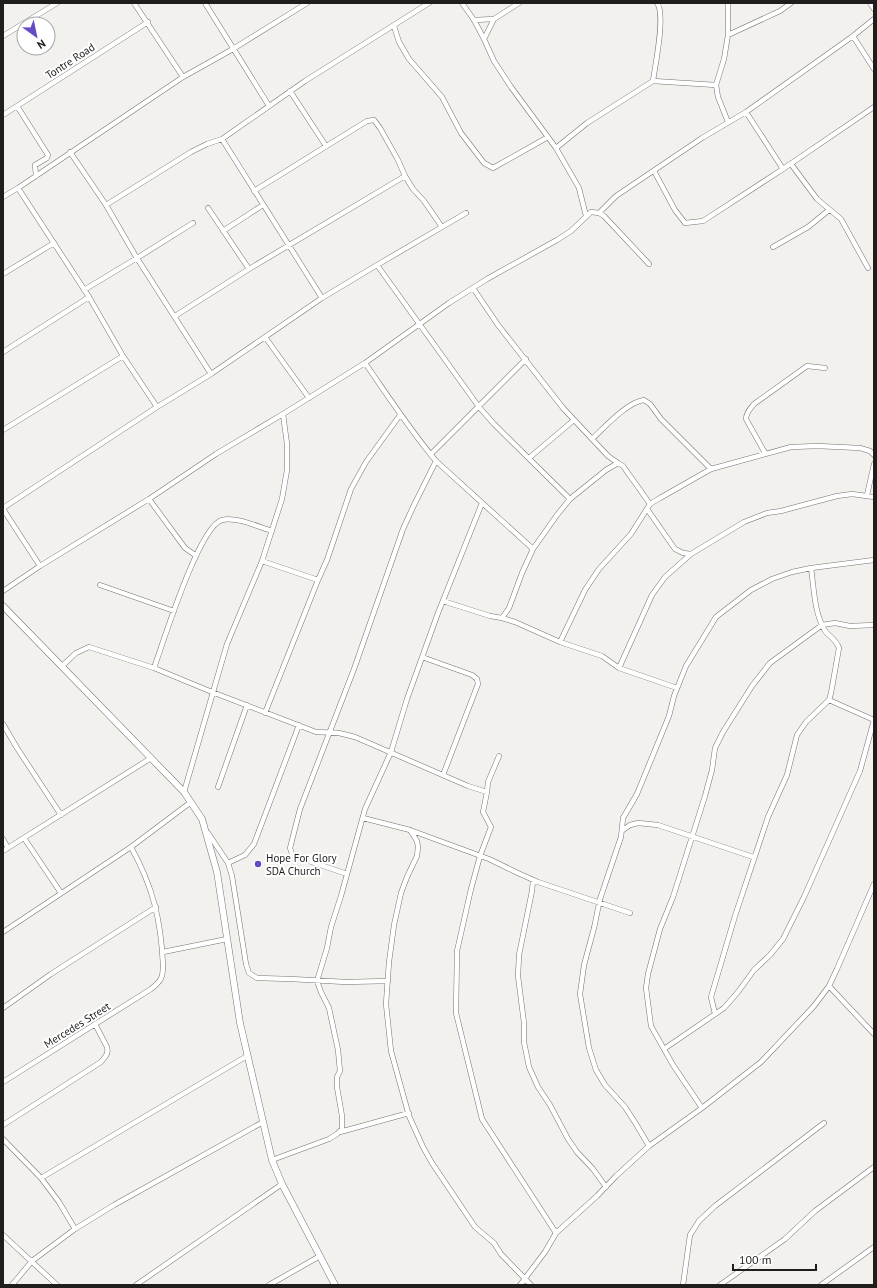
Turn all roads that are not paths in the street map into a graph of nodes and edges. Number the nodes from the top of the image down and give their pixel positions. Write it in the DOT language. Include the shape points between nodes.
graph roads {
  1 [pos="57,3"];
  2 [pos="134,3"];
  3 [pos="206,3"];
  4 [pos="307,3"];
  5 [pos="429,3"];
  6 [pos="462,3"];
  7 [pos="519,3"];
  8 [pos="657,3"];
  9 [pos="728,3"];
  10 [pos="791,3"];
  11 [pos="870,3"];
  12 [pos="874,9"];
  13 [pos="494,19"];
  14 [pos="874,19"];
  15 [pos="474,20"];
  16 [pos="148,22"];
  17 [pos="394,26"];
  18 [pos="728,35"];
  19 [pos="3,36"];
  20 [pos="853,36"];
  21 [pos="484,39"];
  22 [pos="234,49"];
  23 [pos="874,70"];
  24 [pos="183,77"];
  25 [pos="653,81"];
  26 [pos="716,85"];
  27 [pos="290,91"];
  28 [pos="18,106"];
  29 [pos="269,106"];
  30 [pos="874,107"];
  31 [pos="746,112"];
  32 [pos="3,115"];
  33 [pos="728,122"];
  34 [pos="548,137"];
  35 [pos="222,139"];
  36 [pos="326,146"];
  37 [pos="556,148"];
  38 [pos="70,152"];
  39 [pos="791,164"];
  40 [pos="783,169"];
  41 [pos="654,171"];
  42 [pos="36,176"];
  43 [pos="405,176"];
  44 [pos="18,188"];
  45 [pos="254,191"];
  46 [pos="3,197"];
  47 [pos="106,205"];
  48 [pos="264,205"];
  49 [pos="208,208"];
  50 [pos="829,210"];
  51 [pos="599,212"];
  52 [pos="466,213"];
  53 [pos="586,216"];
  54 [pos="193,222"];
  55 [pos="442,227"];
  56 [pos="223,231"];
  57 [pos="54,243"];
  58 [pos="289,244"];
  59 [pos="773,247"];
  60 [pos="137,258"];
  61 [pos="649,264"];
  62 [pos="377,265"];
  63 [pos="868,268"];
  64 [pos="249,269"];
  65 [pos="3,274"];
  66 [pos="473,288"];
  67 [pos="84,290"];
  68 [pos="89,297"];
  69 [pos="322,298"];
  70 [pos="175,316"];
  71 [pos="419,325"];
  72 [pos="265,337"];
  73 [pos="3,352"];
  74 [pos="123,356"];
  75 [pos="526,359"];
  76 [pos="365,363"];
  77 [pos="825,368"];
  78 [pos="211,374"];
  79 [pos="309,398"];
  80 [pos="157,407"];
  81 [pos="479,407"];
  82 [pos="283,414"];
  83 [pos="400,415"];
  84 [pos="574,420"];
  85 [pos="3,430"];
  86 [pos="592,439"];
  87 [pos="765,453"];
  88 [pos="431,454"];
  89 [pos="874,455"];
  90 [pos="529,458"];
  91 [pos="436,461"];
  92 [pos="618,463"];
  93 [pos="874,464"];
  94 [pos="711,469"];
  95 [pos="867,495"];
  96 [pos="874,497"];
  97 [pos="149,499"];
  98 [pos="570,499"];
  99 [pos="482,503"];
  100 [pos="4,506"];
  101 [pos="648,506"];
  102 [pos="272,531"];
  103 [pos="533,549"];
  104 [pos="691,554"];
  105 [pos="196,555"];
  106 [pos="262,560"];
  107 [pos="874,560"];
  108 [pos="40,566"];
  109 [pos="811,568"];
  110 [pos="318,580"];
  111 [pos="100,585"];
  112 [pos="3,591"];
  113 [pos="443,601"];
  114 [pos="3,606"];
  115 [pos="174,611"];
  116 [pos="502,618"];
  117 [pos="822,625"];
  118 [pos="874,625"];
  119 [pos="560,642"];
  120 [pos="422,657"];
  121 [pos="62,666"];
  122 [pos="154,668"];
  123 [pos="619,668"];
  124 [pos="677,688"];
  125 [pos="212,692"];
  126 [pos="829,700"];
  127 [pos="247,705"];
  128 [pos="265,713"];
  129 [pos="874,720"];
  130 [pos="3,724"];
  131 [pos="299,725"];
  132 [pos="328,733"];
  133 [pos="391,752"];
  134 [pos="499,756"];
  135 [pos="151,758"];
  136 [pos="442,775"];
  137 [pos="218,787"];
  138 [pos="184,792"];
  139 [pos="487,792"];
  140 [pos="191,802"];
  141 [pos="61,815"];
  142 [pos="363,818"];
  143 [pos="205,828"];
  144 [pos="410,830"];
  145 [pos="623,830"];
  146 [pos="692,836"];
  147 [pos="24,838"];
  148 [pos="3,840"];
  149 [pos="131,847"];
  150 [pos="8,848"];
  151 [pos="3,851"];
  152 [pos="480,856"];
  153 [pos="753,857"];
  154 [pos="228,863"];
  155 [pos="347,874"];
  156 [pos="533,880"];
  157 [pos="874,884"];
  158 [pos="61,893"];
  159 [pos="599,904"];
  160 [pos="156,907"];
  161 [pos="630,913"];
  162 [pos="3,932"];
  163 [pos="227,940"];
  164 [pos="162,952"];
  165 [pos="318,981"];
  166 [pos="388,981"];
  167 [pos="829,986"];
  168 [pos="3,1008"];
  169 [pos="715,1014"];
  170 [pos="96,1024"];
  171 [pos="874,1034"];
  172 [pos="664,1049"];
  173 [pos="247,1056"];
  174 [pos="3,1082"];
  175 [pos="702,1108"];
  176 [pos="409,1113"];
  177 [pos="263,1122"];
  178 [pos="824,1122"];
  179 [pos="3,1125"];
  180 [pos="340,1132"];
  181 [pos="3,1139"];
  182 [pos="649,1146"];
  183 [pos="272,1160"];
  184 [pos="874,1167"];
  185 [pos="41,1178"];
  186 [pos="282,1184"];
  187 [pos="606,1187"];
  188 [pos="75,1229"];
  189 [pos="556,1233"];
  190 [pos="3,1235"];
  191 [pos="874,1247"];
  192 [pos="320,1256"];
  193 [pos="32,1261"];
  194 [pos="525,1278"];
  195 [pos="830,1280"];
  196 [pos="12,1285"];
  197 [pos="57,1285"];
  198 [pos="136,1285"];
  199 [pos="269,1285"];
  200 [pos="335,1285"];
  201 [pos="520,1285"];
  202 [pos="531,1285"];
  203 [pos="683,1285"];
  204 [pos="720,1285"];
  205 [pos="821,1285"];
  206 [pos="834,1285"];
  1 -- 19 [label="street"];
  2 -- 16 [label="street"];
  3 -- 22 [label="street"];
  4 -- 22 [label="street"];
  5 -- 17 [label="street"];
  6 -- 15 [label="street"];
  7 -- 13 [label="street"];
  8 -- 25 [label="street" via="661,9"];
  9 -- 18 [label="street"];
  10 -- 18 [label="street" via="780,11"];
  11 -- 12 [label="street"];
  13 -- 15 [label="street"];
  13 -- 21 [label="street"];
  14 -- 20 [label="street"];
  15 -- 21 [label="street"];
  16 -- 24 [label="street"];
  16 -- 28 [label="street, Tontre Road"];
  17 -- 27 [label="street"];
  17 -- 34 [label="street" via="409,60 442,97 461,132 488,166 493,168"];
  18 -- 26 [label="street"];
  20 -- 23 [label="street"];
  20 -- 31 [label="street"];
  21 -- 34 [label="street" via="510,87"];
  22 -- 24 [label="street"];
  22 -- 29 [label="street"];
  24 -- 38 [label="street"];
  25 -- 26 [label="street"];
  25 -- 37 [label="street" via="587,123"];
  26 -- 33 [label="street"];
  27 -- 29 [label="street"];
  27 -- 36 [label="street"];
  28 -- 32 [label="street, Tontre Road"];
  28 -- 42 [label="street" via="48,155 35,165"];
  29 -- 35 [label="street"];
  30 -- 39 [label="street"];
  31 -- 33 [label="street"];
  31 -- 40 [label="street"];
  33 -- 41 [label="street"];
  34 -- 37 [label="street"];
  35 -- 45 [label="street"];
  35 -- 47 [label="street" via="191,152"];
  36 -- 43 [label="street" via="367,121 374,120"];
  36 -- 45 [label="street"];
  37 -- 53 [label="street" via="579,188"];
  38 -- 42 [label="street"];
  38 -- 47 [label="street"];
  39 -- 40 [label="street"];
  39 -- 50 [label="street" via="812,193"];
  40 -- 41 [label="street" via="703,221 685,223"];
  41 -- 51 [label="street" via="616,196"];
  42 -- 44 [label="street"];
  43 -- 55 [label="street"];
  43 -- 58 [label="street"];
  44 -- 46 [label="street"];
  44 -- 57 [label="street"];
  45 -- 48 [label="street"];
  47 -- 60 [label="street"];
  48 -- 56 [label="street"];
  48 -- 58 [label="street"];
  49 -- 56 [label="street"];
  50 -- 59 [label="street" via="808,227"];
  50 -- 63 [label="street" via="844,224"];
  51 -- 53 [label="street" via="591,212"];
  51 -- 61 [label="street"];
  52 -- 55 [label="street"];
  53 -- 66 [label="street" via="570,231 543,249"];
  54 -- 60 [label="street"];
  55 -- 62 [label="street"];
  56 -- 64 [label="street"];
  57 -- 65 [label="street"];
  57 -- 67 [label="street"];
  58 -- 64 [label="street"];
  58 -- 69 [label="street"];
  60 -- 67 [label="street"];
  60 -- 70 [label="street"];
  62 -- 69 [label="street"];
  62 -- 71 [label="street"];
  64 -- 70 [label="street"];
  66 -- 71 [label="street"];
  66 -- 75 [label="street" via="498,325"];
  67 -- 68 [label="street"];
  68 -- 73 [label="street"];
  68 -- 74 [label="street"];
  69 -- 72 [label="street"];
  70 -- 78 [label="street"];
  71 -- 76 [label="street"];
  71 -- 81 [label="street"];
  72 -- 78 [label="street"];
  72 -- 79 [label="street"];
  74 -- 80 [label="street"];
  74 -- 85 [label="street"];
  75 -- 81 [label="street"];
  75 -- 84 [label="street"];
  76 -- 79 [label="street"];
  76 -- 83 [label="street"];
  77 -- 87 [label="street" via="807,366 749,409 746,419"];
  78 -- 80 [label="street"];
  79 -- 82 [label="street"];
  80 -- 100 [label="street"];
  81 -- 88 [label="street"];
  81 -- 90 [label="street"];
  82 -- 97 [label="street" via="216,454"];
  82 -- 102 [label="street" via="287,470 282,499"];
  83 -- 88 [label="street"];
  83 -- 110 [label="street" via="366,462 351,489"];
  84 -- 86 [label="street"];
  84 -- 90 [label="street"];
  86 -- 92 [label="street"];
  86 -- 94 [label="street" via="623,411 644,400"];
  87 -- 89 [label="street" via="791,447 818,446 860,448"];
  87 -- 94 [label="street"];
  88 -- 91 [label="street"];
  90 -- 98 [label="street"];
  91 -- 99 [label="street"];
  91 -- 132 [label="street" via="403,529 354,669"];
  92 -- 98 [label="street"];
  92 -- 101 [label="street" via="623,466"];
  93 -- 95 [label="street"];
  94 -- 101 [label="street"];
  95 -- 96 [label="street"];
  95 -- 104 [label="street" via="837,496 767,513 744,522"];
  97 -- 105 [label="street" via="185,548"];
  97 -- 108 [label="street"];
  98 -- 103 [label="street"];
  99 -- 103 [label="street"];
  99 -- 113 [label="street"];
  100 -- 108 [label="street"];
  101 -- 104 [label="street" via="675,549"];
  101 -- 119 [label="street" via="631,534 599,569 585,590"];
  102 -- 105 [label="street" via="238,520 220,520 214,525"];
  102 -- 106 [label="street"];
  103 -- 116 [label="street" via="510,608"];
  104 -- 123 [label="street" via="665,577 652,595"];
  105 -- 115 [label="street"];
  106 -- 110 [label="street"];
  106 -- 125 [label="street" via="227,644"];
  107 -- 109 [label="street"];
  108 -- 112 [label="street"];
  109 -- 117 [label="street" via="817,610"];
  109 -- 124 [label="street" via="772,579 751,590 716,617 686,666"];
  110 -- 128 [label="street"];
  111 -- 115 [label="street"];
  113 -- 116 [label="street"];
  113 -- 120 [label="street"];
  114 -- 121 [label="street"];
  115 -- 122 [label="street"];
  116 -- 119 [label="street"];
  117 -- 118 [label="street"];
  117 -- 126 [label="street" via="839,648"];
  117 -- 146 [label="street" via="770,663 752,686 721,736 715,748 709,782"];
  119 -- 123 [label="street" via="602,656"];
  120 -- 133 [label="street"];
  120 -- 136 [label="street" via="477,678 478,684"];
  121 -- 122 [label="street" via="76,653 89,647"];
  121 -- 135 [label="street"];
  122 -- 125 [label="street"];
  123 -- 124 [label="street"];
  124 -- 145 [label="street" via="669,716 637,794 623,818"];
  125 -- 127 [label="street"];
  125 -- 138 [label="street"];
  126 -- 129 [label="street"];
  126 -- 153 [label="street" via="806,722 797,735 787,775"];
  127 -- 128 [label="street"];
  127 -- 137 [label="street"];
  128 -- 131 [label="street"];
  129 -- 169 [label="street" via="860,772 783,939 724,1008"];
  130 -- 141 [label="street"];
  131 -- 132 [label="street" via="316,732"];
  131 -- 154 [label="street" via="254,844 245,855"];
  132 -- 133 [label="street" via="347,734"];
  132 -- 155 [label="street" via="300,809 290,848 292,854 297,857"];
  133 -- 136 [label="street"];
  133 -- 142 [label="street"];
  134 -- 139 [label="street" via="488,782"];
  135 -- 138 [label="street"];
  135 -- 141 [label="street"];
  136 -- 139 [label="street"];
  138 -- 140 [label="street"];
  139 -- 152 [label="street" via="483,812 491,827"];
  140 -- 143 [label="street"];
  140 -- 149 [label="street"];
  141 -- 147 [label="street"];
  142 -- 144 [label="street"];
  142 -- 155 [label="street"];
  143 -- 154 [label="street"];
  143 -- 163 [label="street" via="217,872"];
  144 -- 152 [label="street"];
  144 -- 166 [label="street" via="417,841 417,856 406,877 394,925"];
  145 -- 146 [label="street" via="630,825 648,823"];
  145 -- 159 [label="street"];
  146 -- 153 [label="street"];
  146 -- 172 [label="street" via="674,897 652,954 646,988 651,1026"];
  147 -- 150 [label="street"];
  147 -- 158 [label="street"];
  148 -- 150 [label="street"];
  149 -- 158 [label="street"];
  149 -- 160 [label="street" via="147,879"];
  150 -- 151 [label="street"];
  152 -- 156 [label="street"];
  152 -- 189 [label="street" via="457,951 456,1013 482,1119"];
  153 -- 169 [label="street" via="711,997"];
  154 -- 165 [label="street" via="249,973 257,978"];
  155 -- 165 [label="street"];
  156 -- 159 [label="street"];
  156 -- 187 [label="street" via="519,955 518,976 529,1067 568,1139"];
  157 -- 167 [label="street"];
  158 -- 162 [label="street"];
  159 -- 161 [label="street"];
  159 -- 182 [label="street" via="584,965 580,994 589,1048 596,1070 605,1085 625,1107"];
  160 -- 164 [label="street"];
  160 -- 168 [label="street"];
  163 -- 164 [label="street"];
  163 -- 173 [label="street"];
  164 -- 170 [label="street, Mercedes Street" via="163,973 159,982"];
  165 -- 166 [label="street"];
  165 -- 180 [label="street" via="329,1008 338,1050 340,1071 336,1087 343,1126"];
  166 -- 176 [label="street" via="386,1004 391,1051"];
  167 -- 171 [label="street"];
  167 -- 175 [label="street" via="814,1006 761,1062"];
  169 -- 172 [label="street"];
  170 -- 174 [label="street, Mercedes Street"];
  170 -- 179 [label="street" via="108,1051 101,1062"];
  172 -- 175 [label="street"];
  173 -- 177 [label="street"];
  173 -- 185 [label="street"];
  175 -- 182 [label="street"];
  176 -- 180 [label="street"];
  176 -- 194 [label="street" via="423,1147 472,1222"];
  177 -- 183 [label="street"];
  177 -- 188 [label="street"];
  178 -- 203 [label="street" via="699,1221 690,1235"];
  180 -- 183 [label="street"];
  181 -- 185 [label="street"];
  182 -- 187 [label="street"];
  183 -- 186 [label="street"];
  184 -- 204 [label="street" via="815,1211 789,1236"];
  185 -- 188 [label="street"];
  186 -- 192 [label="street"];
  186 -- 198 [label="street"];
  187 -- 189 [label="street"];
  188 -- 193 [label="street"];
  189 -- 194 [label="street"];
  190 -- 193 [label="street"];
  191 -- 195 [label="street"];
  192 -- 199 [label="street"];
  192 -- 200 [label="street"];
  193 -- 196 [label="street"];
  193 -- 197 [label="street"];
  194 -- 201 [label="street"];
  194 -- 202 [label="street"];
  195 -- 205 [label="street"];
  195 -- 206 [label="street"];
}
